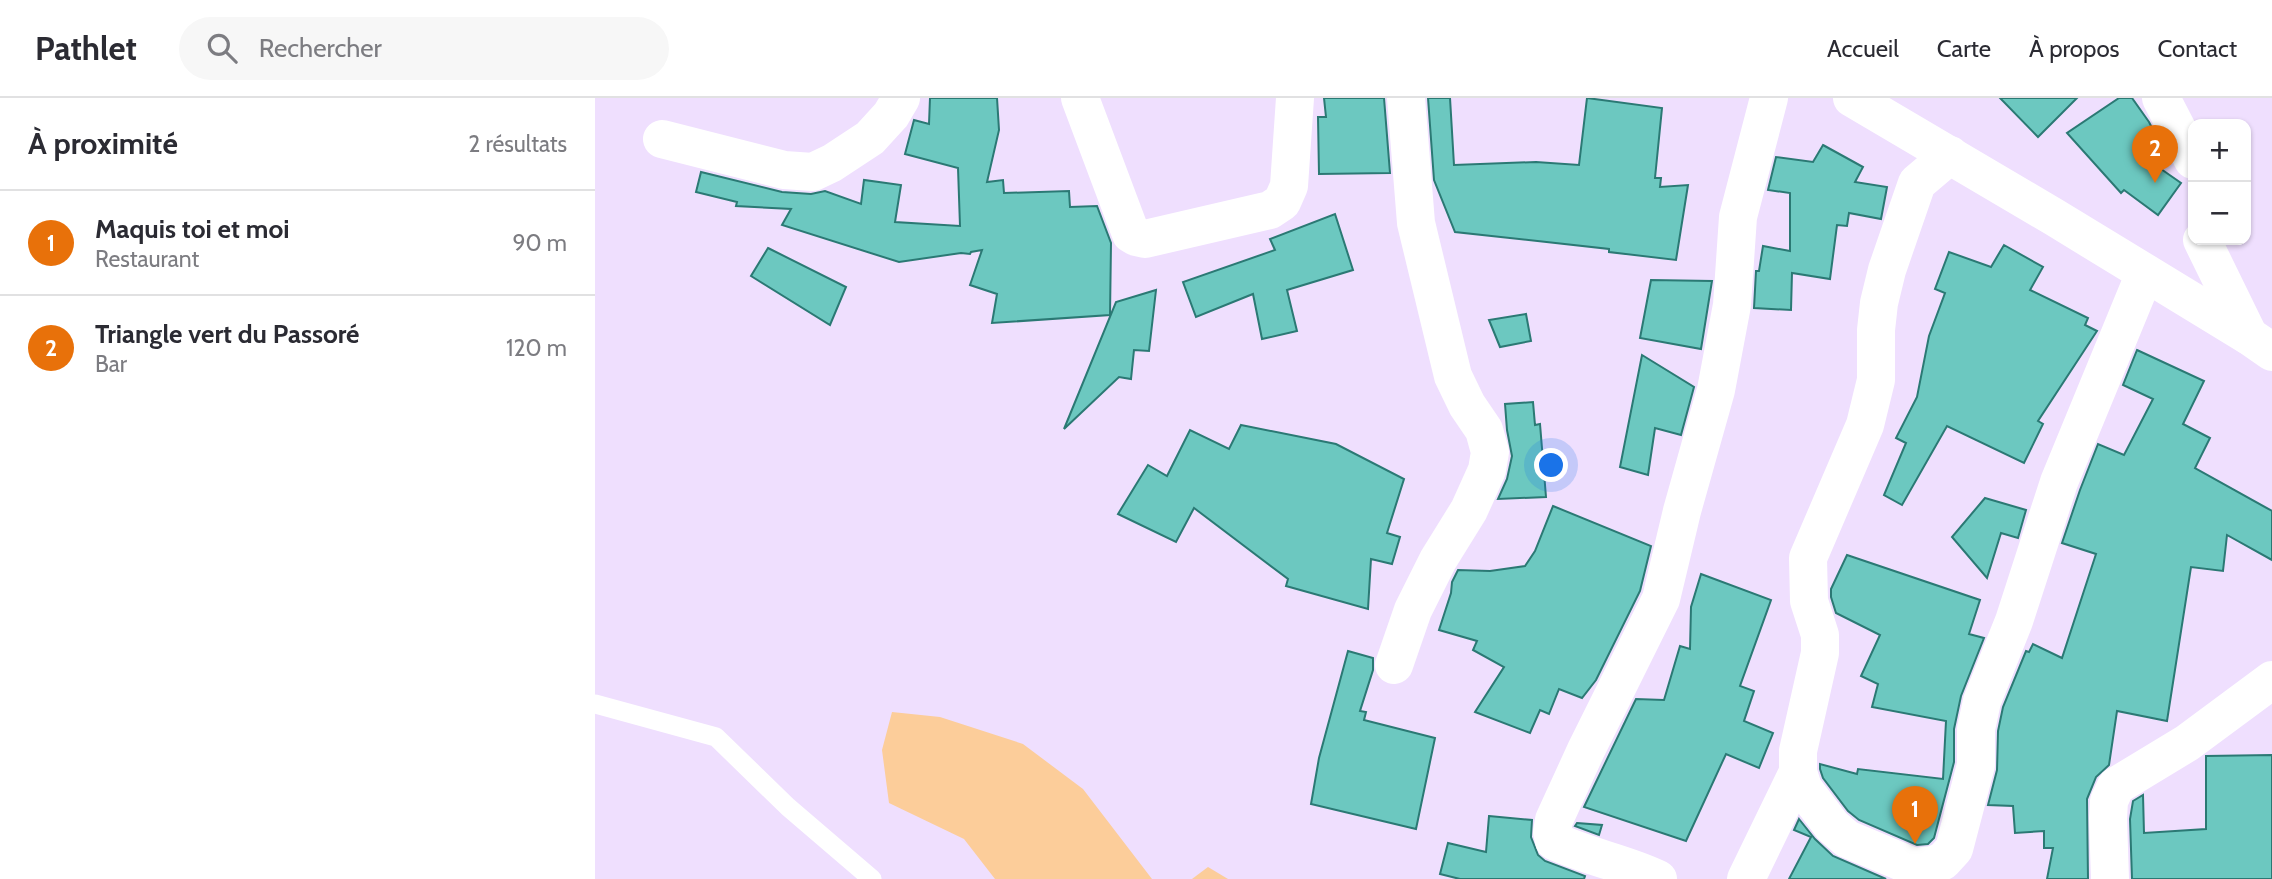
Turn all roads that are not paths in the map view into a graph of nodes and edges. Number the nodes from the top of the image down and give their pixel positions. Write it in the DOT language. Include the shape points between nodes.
graph roads {
  1 [pos="901,98"];
  2 [pos="1080,98"];
  3 [pos="1295,98"];
  4 [pos="1406,98"];
  5 [pos="1769,98"];
  6 [pos="1852,98"];
  7 [pos="2161,98"];
  8 [pos="661,139"];
  9 [pos="2188,150"];
  10 [pos="1950,155"];
  11 [pos="2206,245"];
  12 [pos="2145,273"];
  13 [pos="2261,344"];
  14 [pos="1394,665"];
  15 [pos="2272,680"];
  16 [pos="595,704"];
  17 [pos="1798,772"];
  18 [pos="1915,873"];
  19 [pos="872,879"];
  20 [pos="1658,879"];
  21 [pos="1746,879"];
  22 [pos="2110,879"];
  1 -- 8 [label="street" via="870,138 813,172 784,170"];
  2 -- 3 [label="street" via="1131,234 1145,239 1270,210 1282,202 1289,186"];
  4 -- 14 [label="street" via="1419,235 1453,376 1485,430 1490,452 1469,510 1413,610"];
  5 -- 20 [label="street" via="1738,217 1728,332 1716,390 1661,599 1585,750 1552,832 1554,842 1567,848"];
  6 -- 10 [label="street"];
  7 -- 9 [label="street"];
  10 -- 12 [label="street"];
  10 -- 17 [label="street" via="1917,183 1879,303 1876,380 1865,425 1808,558 1809,601 1820,635 1820,653 1798,751"];
  11 -- 13 [label="street"];
  12 -- 13 [label="street"];
  12 -- 18 [label="street" via="2059,482 2014,621 1982,701 1976,765 1954,849 1943,861"];
  15 -- 22 [label="street" via="2187,743 2116,786 2109,801"];
  16 -- 19 [label="lane" via="716,737"];
  17 -- 18 [label="street" via="1803,788 1847,839"];
  17 -- 21 [label="street"];
}
